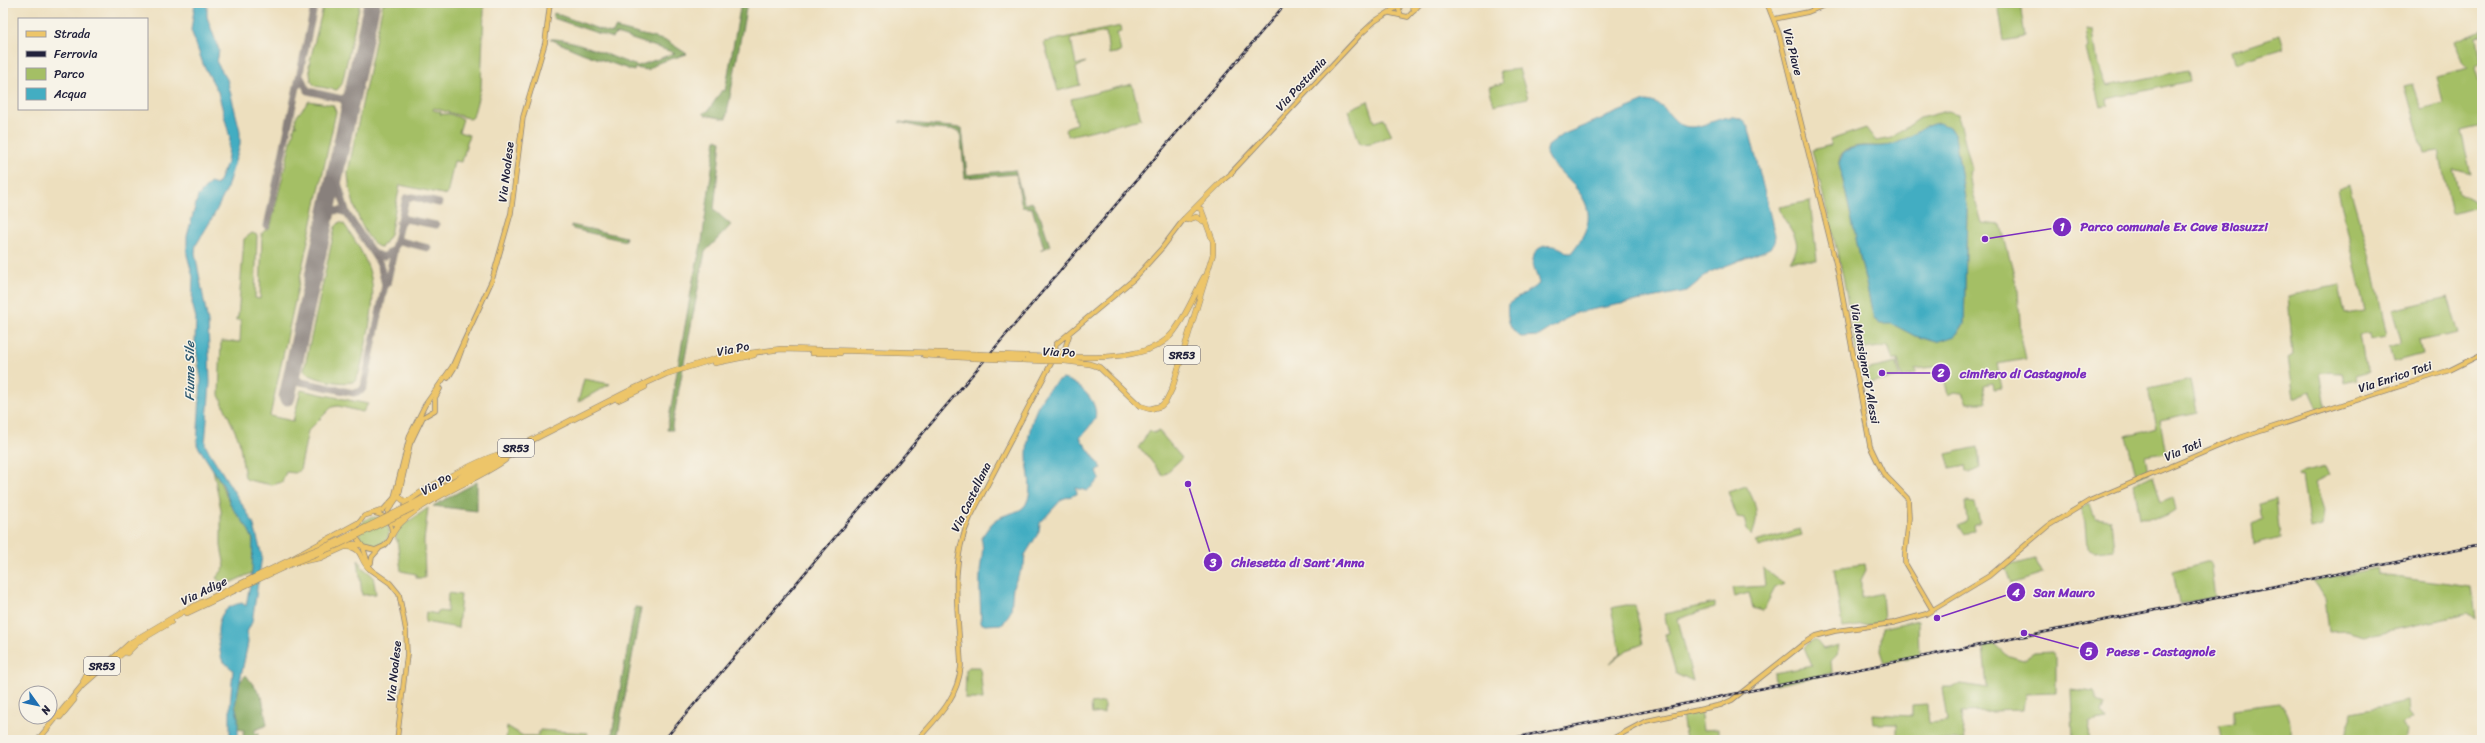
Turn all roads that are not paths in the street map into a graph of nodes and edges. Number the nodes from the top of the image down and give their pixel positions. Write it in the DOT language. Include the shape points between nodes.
graph roads {
  1 [pos="550,3"];
  2 [pos="1412,3"];
  3 [pos="1421,3"];
  4 [pos="1767,3"];
  5 [pos="1830,3"];
  6 [pos="1400,5"];
  7 [pos="1414,11"];
  8 [pos="1388,13"];
  9 [pos="1402,15"];
  10 [pos="1774,18"];
  11 [pos="1796,107"];
  12 [pos="1233,172"];
  13 [pos="1222,181"];
  14 [pos="1211,195"];
  15 [pos="1198,208"];
  16 [pos="1204,219"];
  17 [pos="1184,221"];
  18 [pos="1070,333"];
  19 [pos="465,339"];
  20 [pos="1061,341"];
  21 [pos="1066,346"];
  22 [pos="1056,347"];
  23 [pos="1062,350"];
  24 [pos="2482,354"];
  25 [pos="1050,358"];
  26 [pos="1066,359"];
  27 [pos="429,402"];
  28 [pos="435,404"];
  29 [pos="425,408"];
  30 [pos="430,413"];
  31 [pos="2312,414"];
  32 [pos="514,451"];
  33 [pos="399,497"];
  34 [pos="411,505"];
  35 [pos="374,513"];
  36 [pos="388,520"];
  37 [pos="358,522"];
  38 [pos="392,535"];
  39 [pos="362,546"];
  40 [pos="343,548"];
  41 [pos="379,549"];
  42 [pos="292,562"];
  43 [pos="370,568"];
  44 [pos="399,594"];
  45 [pos="1932,609"];
  46 [pos="185,613"];
  47 [pos="139,641"];
  48 [pos="116,663"];
  49 [pos="89,671"];
  50 [pos="71,699"];
  51 [pos="38,740"];
  52 [pos="42,740"];
  53 [pos="396,740"];
  54 [pos="918,740"];
  55 [pos="1610,740"];
  1 -- 19 [label="main road, Via Noalese" via="544,43 523,117 511,214 492,280"];
  2 -- 7 [label="main road"];
  3 -- 7 [label="main road"];
  4 -- 10 [label="main road, Via Piave"];
  5 -- 10 [label="main road" via="1808,12"];
  6 -- 8 [label="main road, Via Postumia"];
  6 -- 9 [label="main road"];
  7 -- 9 [label="main road" via="1410,16"];
  8 -- 9 [label="main road"];
  8 -- 12 [label="main road, Via Postumia" via="1361,34"];
  10 -- 11 [label="main road, Via Piave"];
  11 -- 45 [label="main road, Via Monsignor D'Alessi" via="1838,272 1870,446 1883,472 1908,499 1905,563"];
  12 -- 13 [label="main road, Via Postumia"];
  12 -- 14 [label="main road, Via Postumia"];
  13 -- 15 [label="highway"];
  13 -- 17 [label="main road, Via Postumia"];
  14 -- 15 [label="main road, Via Postumia"];
  14 -- 16 [label="highway, SR53" via="1205,203"];
  15 -- 16 [label="highway, SR53"];
  15 -- 17 [label="highway"];
  16 -- 17 [label="highway" via="1194,217"];
  16 -- 26 [label="highway, Via Po / SR53" via="1212,242 1210,261 1206,274 1170,336 1158,345 1115,357"];
  16 -- 26 [label="highway, Via Po / SR53" via="1213,241 1212,260 1174,384 1166,401 1155,408 1140,406 1106,372 1090,364"];
  17 -- 18 [label="main road, Via Postumia" via="1129,283"];
  18 -- 20 [label="main road, Via Postumia"];
  18 -- 21 [label="main road"];
  19 -- 27 [label="main road, Via Noalese"];
  19 -- 28 [label="main road, Via Noalese" via="454,368 436,395"];
  20 -- 21 [label="main road"];
  20 -- 22 [label="main road"];
  21 -- 23 [label="main road"];
  22 -- 23 [label="main road"];
  22 -- 25 [label="main road"];
  23 -- 25 [label="main road"];
  24 -- 31 [label="main road, Via Enrico Toti" via="2450,370"];
  25 -- 26 [label="highway, Via Po / SR53, bridge"];
  25 -- 32 [label="highway, Via Po / SR53, bridge" via="800,352 752,355 662,379"];
  25 -- 54 [label="main road, Via Castellana" via="963,534 957,565 960,680 952,699"];
  27 -- 28 [label="main road"];
  27 -- 29 [label="main road, Via Noalese"];
  28 -- 30 [label="main road, Via Noalese" via="435,409"];
  29 -- 30 [label="main road"];
  29 -- 35 [label="main road" via="406,444 395,496 386,508"];
  30 -- 33 [label="main road" via="422,418 410,444"];
  31 -- 45 [label="main road, Via Toti" via="2225,443 2089,501 2048,526 1989,576"];
  32 -- 34 [label="highway, Via Po / SR53"];
  32 -- 38 [label="highway" via="496,466 416,511 396,528"];
  33 -- 34 [label="highway"];
  33 -- 36 [label="main road" via="388,511"];
  34 -- 36 [label="highway" via="405,505 402,518 395,522"];
  34 -- 42 [label="highway, Via Adige / SR53, bridge"];
  35 -- 36 [label="main road"];
  35 -- 37 [label="main road" via="364,516"];
  36 -- 38 [label="main road"];
  37 -- 39 [label="main road" via="356,532"];
  37 -- 42 [label="highway, bridge"];
  38 -- 41 [label="main road" via="387,544"];
  39 -- 40 [label="highway" via="351,544"];
  39 -- 41 [label="main road" via="371,550"];
  39 -- 43 [label="main road"];
  40 -- 42 [label="highway, bridge" via="320,558"];
  40 -- 43 [label="highway" via="357,549"];
  41 -- 44 [label="main road" via="372,557 371,566 394,585"];
  42 -- 46 [label="highway, Via Adige / SR53"];
  43 -- 44 [label="main road" via="390,583"];
  44 -- 53 [label="main road, Via Noalese" via="408,646"];
  45 -- 55 [label="main road, Via Toti" via="1911,619 1835,630 1816,636 1732,700 1704,709 1672,714 1635,726"];
  46 -- 47 [label="highway, Via Adige / SR53"];
  46 -- 50 [label="highway, Via Adige / SR53" via="147,631 116,653"];
  47 -- 48 [label="highway"];
  47 -- 52 [label="highway, Via Adige / SR53" via="91,681"];
  49 -- 50 [label="highway"];
  50 -- 51 [label="highway, Via Adige / SR53"];
}
